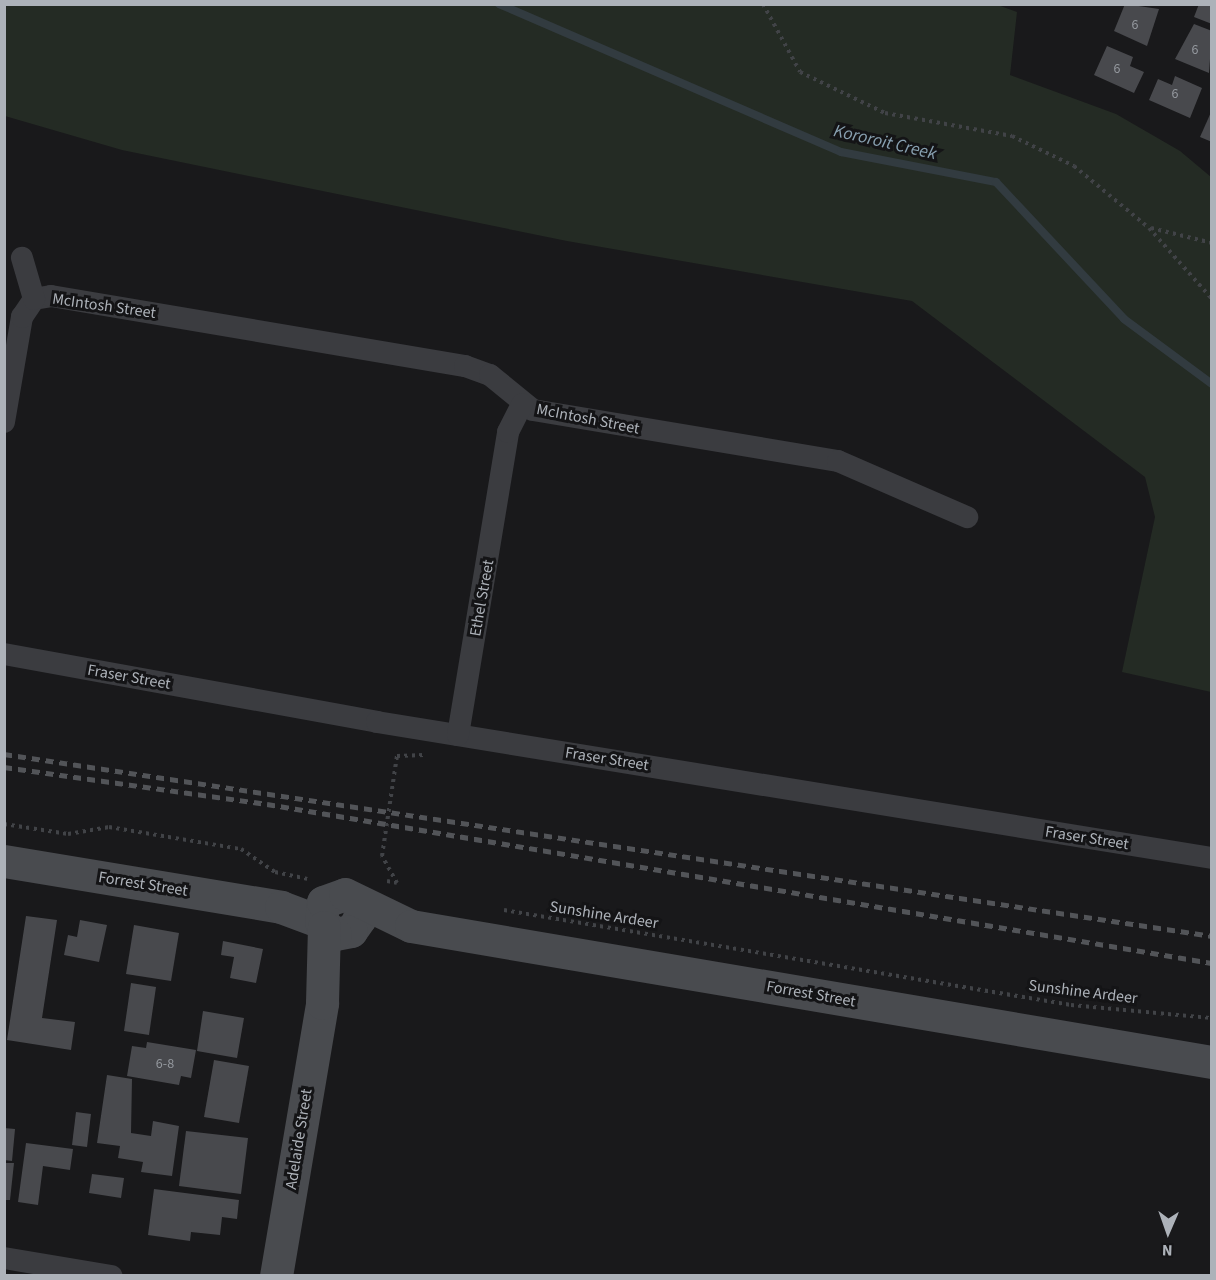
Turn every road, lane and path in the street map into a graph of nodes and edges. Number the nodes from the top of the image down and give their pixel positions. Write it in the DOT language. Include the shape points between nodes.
graph roads {
  1 [pos="763,4"];
  2 [pos="1149,228"];
  3 [pos="1212,243"];
  4 [pos="22,258"];
  5 [pos="34,299"];
  6 [pos="1212,299"];
  7 [pos="528,407"];
  8 [pos="4,422"];
  9 [pos="967,517"];
  10 [pos="4,654"];
  11 [pos="447,733"];
  12 [pos="4,824"];
  13 [pos="1212,858"];
  14 [pos="4,861"];
  15 [pos="379,880"];
  16 [pos="492,908"];
  17 [pos="336,914"];
  18 [pos="1212,1018"];
  19 [pos="1212,1062"];
  20 [pos="4,1258"];
  21 [pos="111,1275"];
  22 [pos="276,1275"];
  1 -- 2 [label="path" via="800,72 885,113 1012,136 1074,166"];
  2 -- 3 [label="path"];
  2 -- 6 [label="path"];
  4 -- 5 [label="street"];
  5 -- 7 [label="street, McIntosh Street" via="51,296 465,366 490,375"];
  5 -- 8 [label="street" via="22,316"];
  7 -- 9 [label="street, McIntosh Street" via="838,461"];
  7 -- 11 [label="street, Ethel Street" via="507,460"];
  10 -- 11 [label="street, Fraser Street"];
  11 -- 13 [label="street, Fraser Street"];
  11 -- 15 [label="path" via="432,755 397,756 382,856 397,883"];
  12 -- 17 [label="path" via="68,834 108,826 241,849"];
  14 -- 17 [label="street, Forrest Street"];
  16 -- 18 [label="path, Sunshine Ardeer" via="1071,1005"];
  17 -- 19 [label="street, Forrest Street"];
  17 -- 22 [label="street, Adelaide Street"];
  20 -- 21 [label="street"];
}
